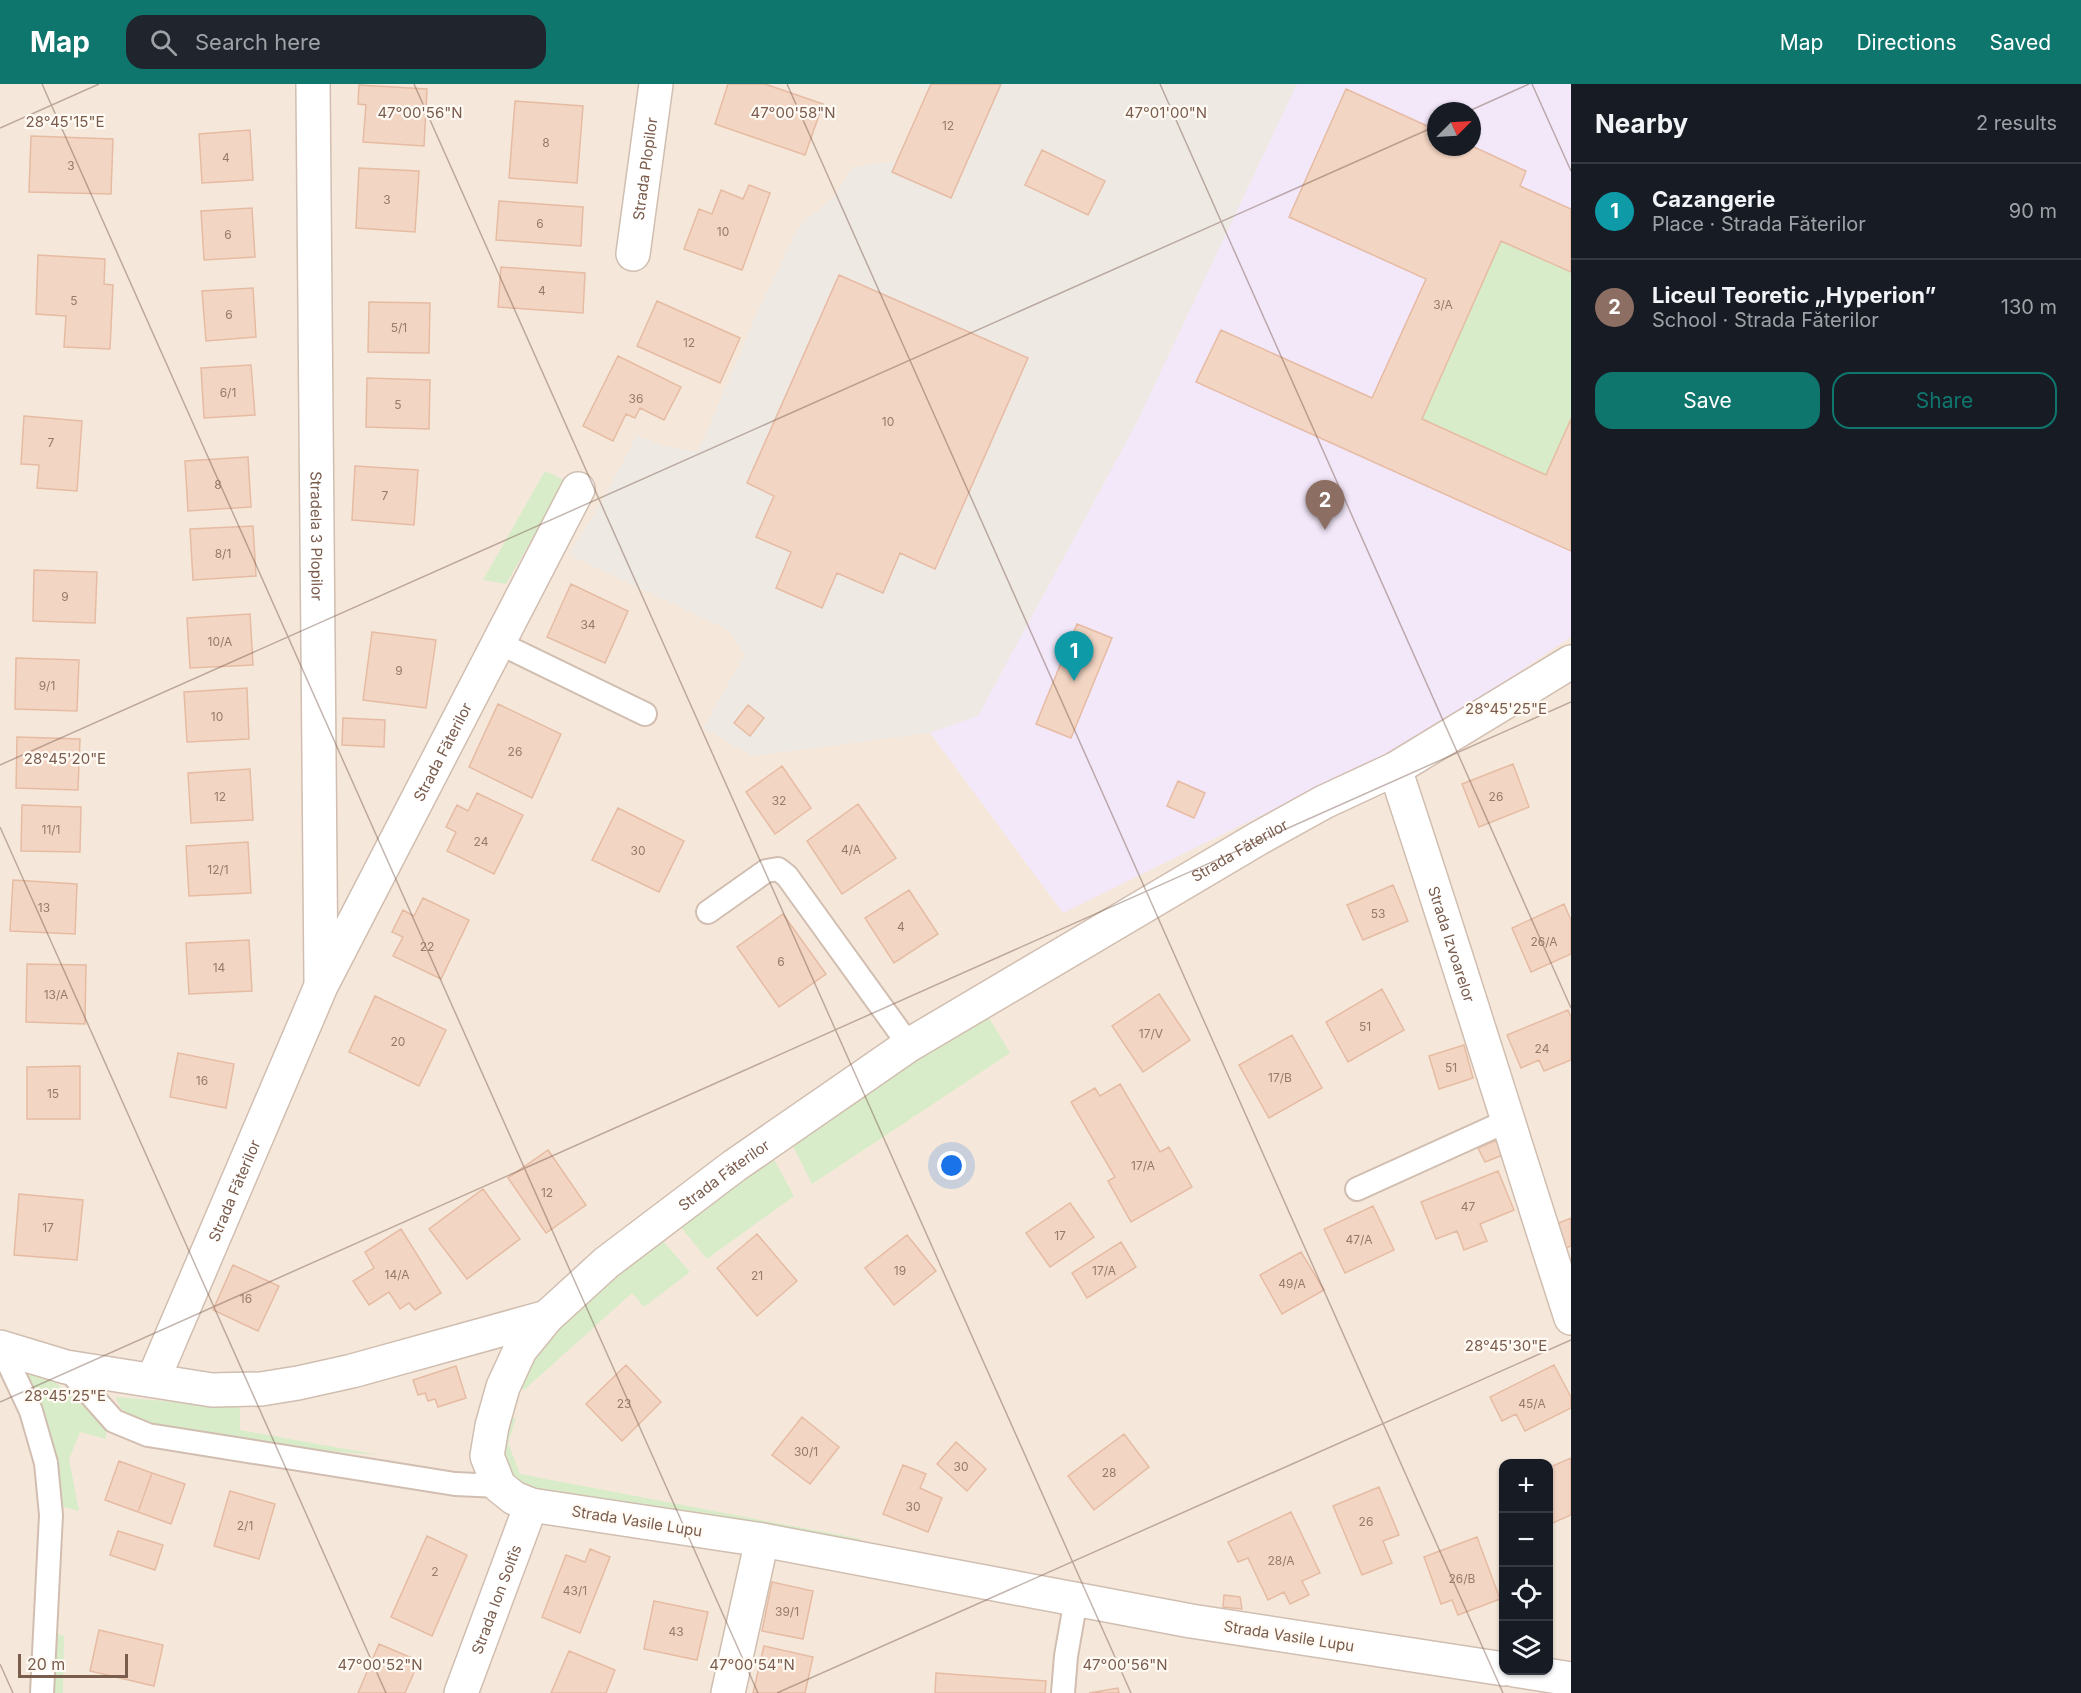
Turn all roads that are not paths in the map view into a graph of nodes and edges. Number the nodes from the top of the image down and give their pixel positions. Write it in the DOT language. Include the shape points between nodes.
graph roads {
  1 [pos="313,84"];
  2 [pos="656,84"];
  3 [pos="633,254"];
  4 [pos="578,489"];
  5 [pos="499,643"];
  6 [pos="1571,662"];
  7 [pos="645,714"];
  8 [pos="1395,769"];
  9 [pos="708,912"];
  10 [pos="321,986"];
  11 [pos="909,1045"];
  12 [pos="1507,1121"];
  13 [pos="1357,1189"];
  14 [pos="547,1317"];
  15 [pos="1571,1318"];
  16 [pos="0,1347"];
  17 [pos="66,1366"];
  18 [pos="153,1380"];
  19 [pos="515,1496"];
  20 [pos="762,1540"];
  21 [pos="1076,1599"];
  22 [pos="1499,1668"];
  23 [pos="1542,1675"];
  24 [pos="1571,1679"];
  25 [pos="42,1693"];
  26 [pos="461,1693"];
  27 [pos="728,1693"];
  28 [pos="1063,1693"];
  1 -- 10 [label="street, Stradela 3 Plopilor"];
  2 -- 3 [label="street, Strada Plopilor"];
  4 -- 5 [label="street, Strada Făterilor"];
  5 -- 7 [label="lane"];
  5 -- 10 [label="street, Strada Făterilor"];
  6 -- 8 [label="street, Strada Făterilor"];
  8 -- 11 [label="street, Strada Făterilor" via="1259,838"];
  8 -- 12 [label="street, Strada Izvoarelor"];
  9 -- 11 [label="lane" via="766,871 778,869 787,876"];
  10 -- 18 [label="street, Strada Făterilor"];
  11 -- 14 [label="street, Strada Făterilor" via="734,1167 606,1263"];
  12 -- 13 [label="lane"];
  12 -- 15 [label="street, Strada Izvoarelor"];
  14 -- 18 [label="street, Strada Făterilor" via="352,1371 261,1389 212,1390"];
  14 -- 19 [label="street, Strada Făterilor" via="520,1350 503,1387 492,1426 487,1456"];
  16 -- 17 [label="street"];
  16 -- 25 [label="lane" via="31,1412 46,1463 51,1515"];
  17 -- 18 [label="street"];
  17 -- 19 [label="lane" via="114,1421 148,1435"];
  19 -- 20 [label="street, Strada Vasile Lupu"];
  19 -- 26 [label="street, Strada Ion Soltîs"];
  20 -- 21 [label="street, Strada Vasile Lupu"];
  20 -- 27 [label="street"];
  21 -- 22 [label="street, Strada Vasile Lupu" via="1191,1621"];
  21 -- 28 [label="lane" via="1065,1656"];
  23 -- 24 [label="street"];
}
